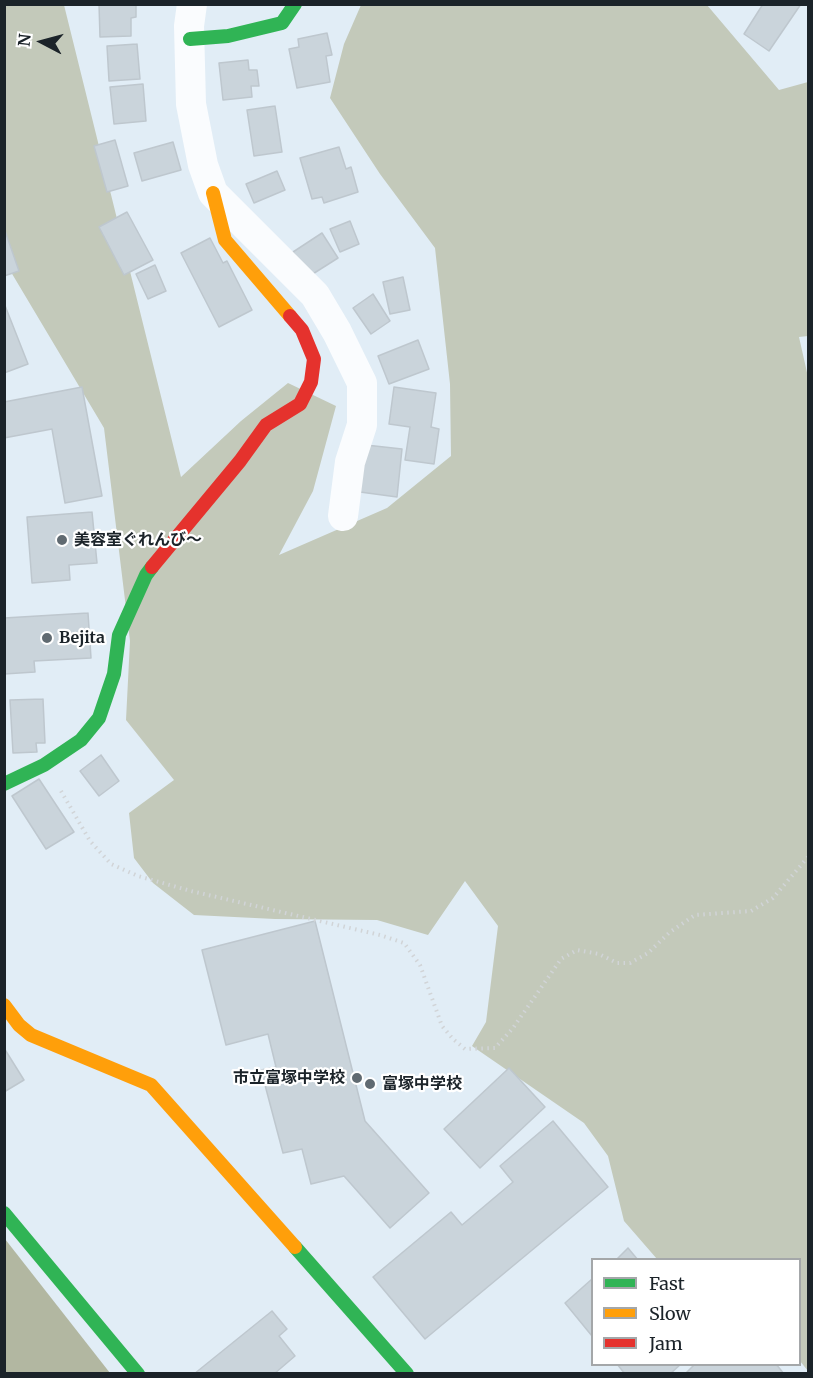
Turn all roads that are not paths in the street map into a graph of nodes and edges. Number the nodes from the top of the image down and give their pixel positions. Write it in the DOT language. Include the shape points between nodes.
graph roads {
  1 [pos="192,4"];
  2 [pos="295,4"];
  3 [pos="190,39"];
  4 [pos="213,193"];
  5 [pos="343,516"];
  6 [pos="4,784"];
  7 [pos="4,1005"];
  8 [pos="4,1213"];
  9 [pos="138,1374"];
  10 [pos="406,1374"];
  1 -- 3 [label="street"];
  2 -- 3 [label="street" via="282,23 228,36"];
  3 -- 4 [label="street" via="191,104"];
  4 -- 5 [label="street" via="315,296 338,332 362,383 362,425 351,462"];
  4 -- 6 [label="street" via="225,240 302,330 314,359 311,382 300,404 266,425 146,575 119,635 114,674 99,718 81,741"];
  7 -- 10 [label="street" via="31,1035 152,1085"];
  8 -- 9 [label="street"];
}
